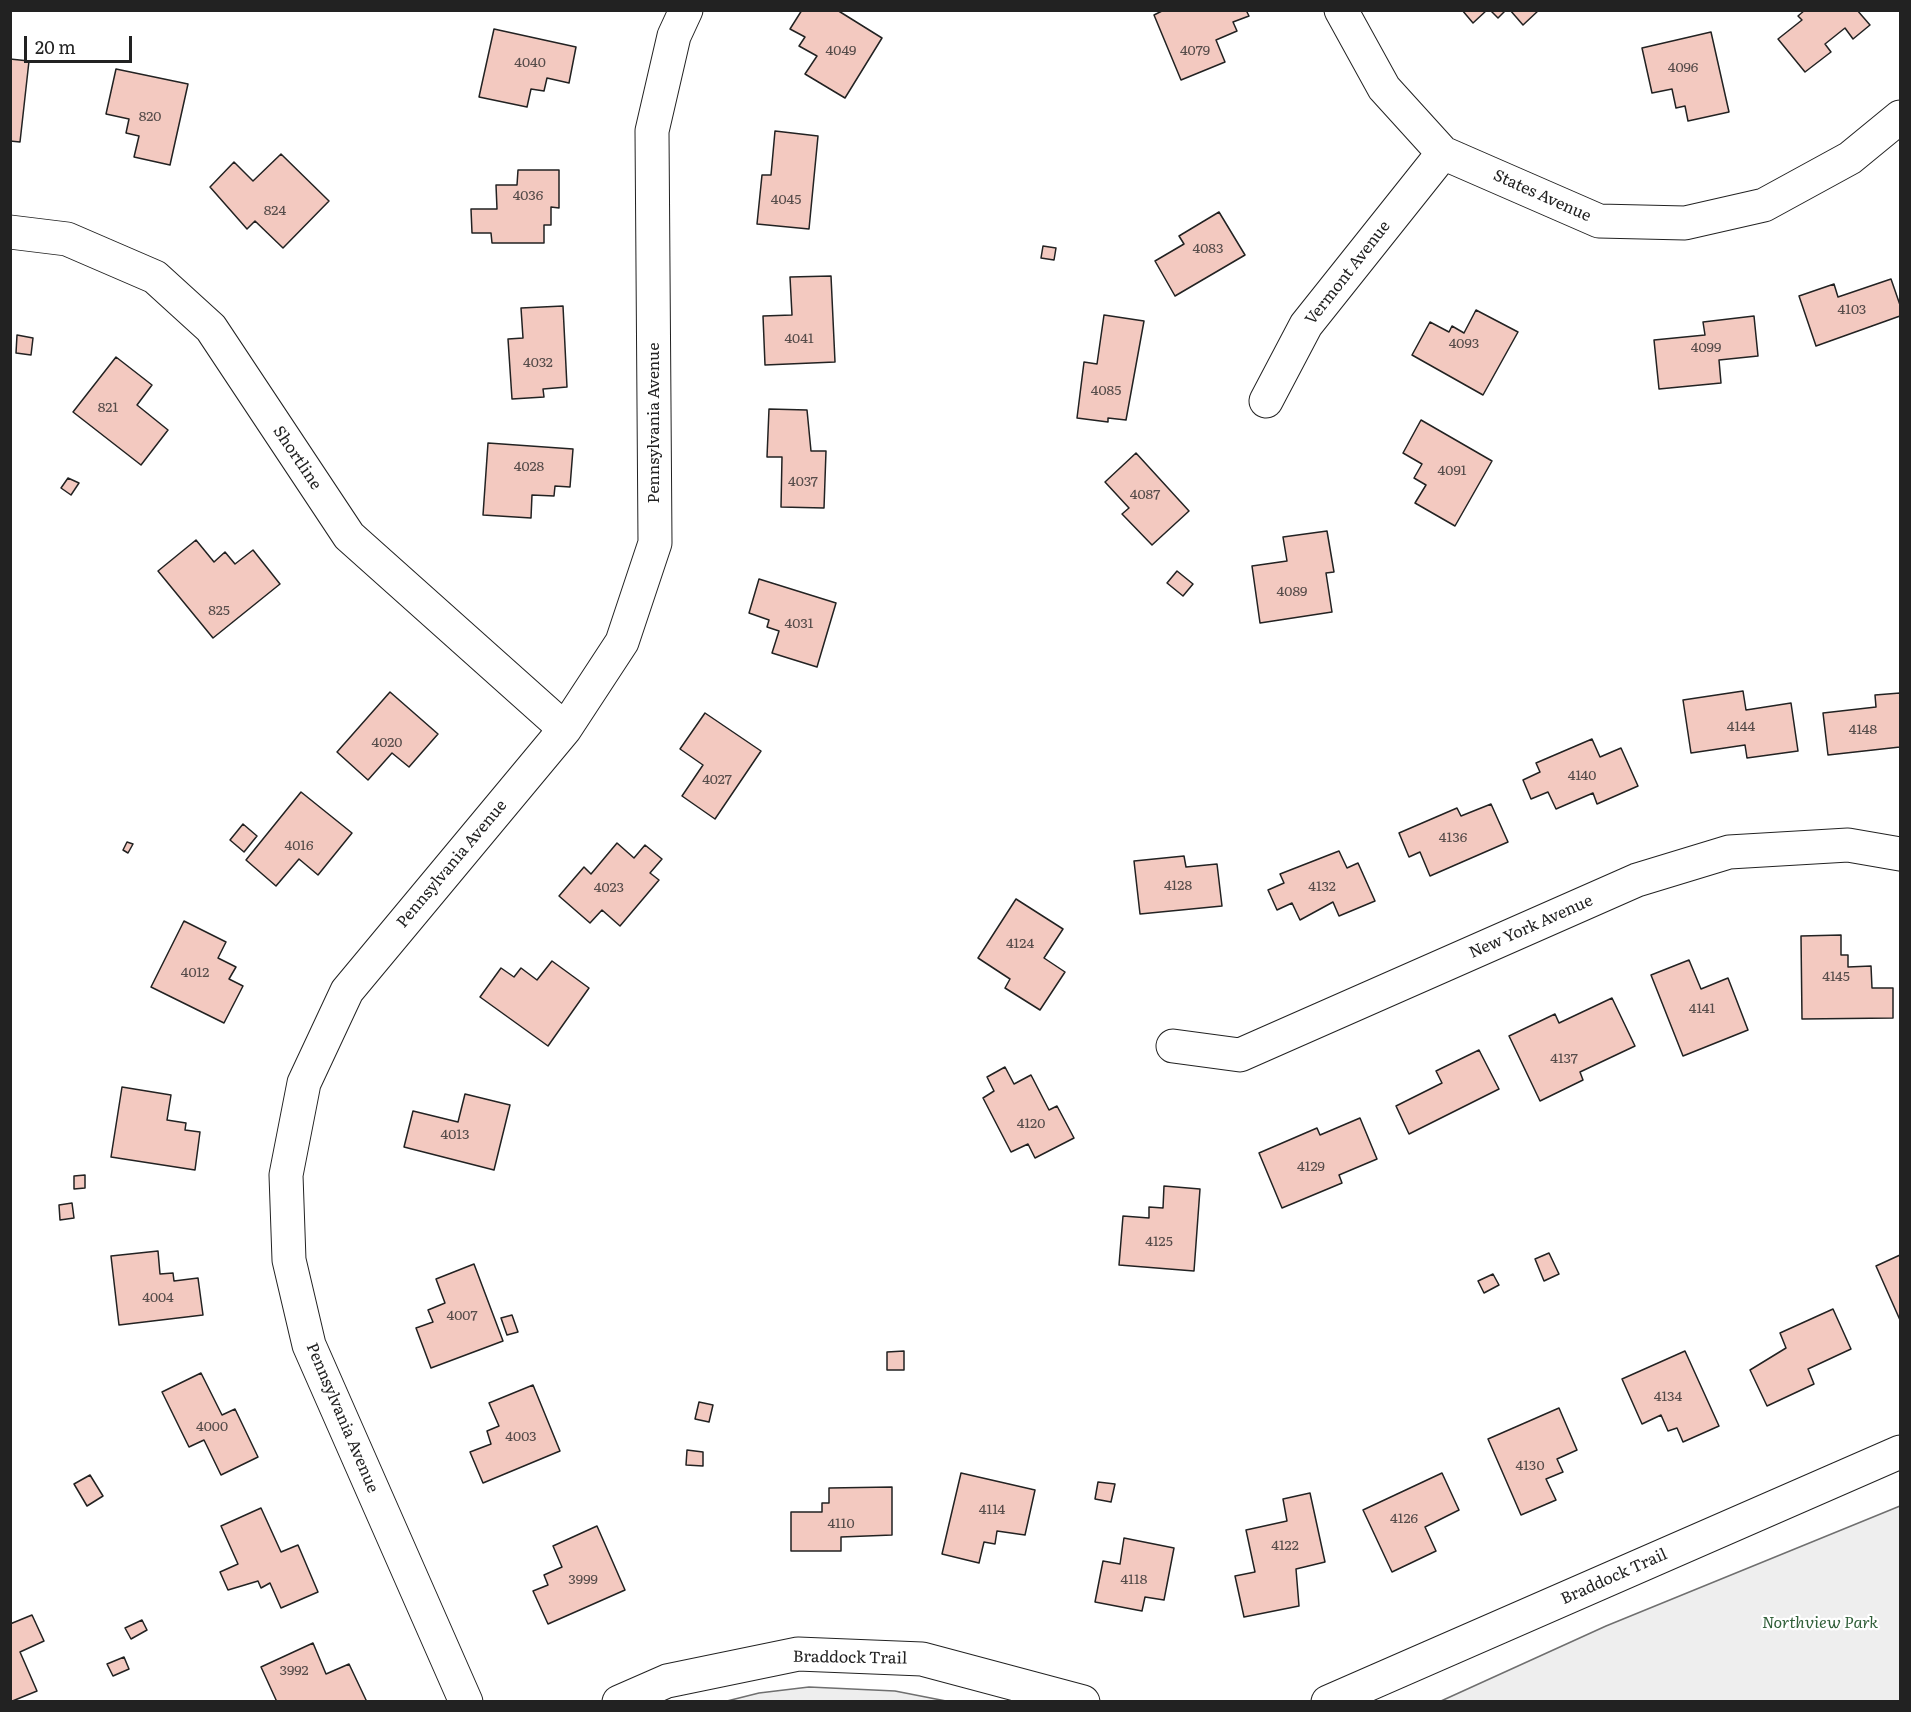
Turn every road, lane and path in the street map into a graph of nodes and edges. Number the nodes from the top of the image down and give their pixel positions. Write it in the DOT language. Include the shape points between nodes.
graph roads {
  1 [pos="686,10"];
  2 [pos="1341,10"];
  3 [pos="1900,117"];
  4 [pos="1443,153"];
  5 [pos="10,232"];
  6 [pos="1266,401"];
  7 [pos="565,729"];
  8 [pos="1900,854"];
  9 [pos="1173,1046"];
  10 [pos="1900,1452"];
  11 [pos="466,1701"];
  12 [pos="619,1701"];
  13 [pos="1083,1701"];
  14 [pos="1328,1701"];
  1 -- 7 [label="street, Pennsylvania Avenue" via="674,36 652,131 655,543 622,642"];
  2 -- 4 [label="street, States Avenue" via="1384,88"];
  3 -- 4 [label="street, States Avenue" via="1850,158 1764,205 1685,223 1599,221"];
  4 -- 6 [label="street, Vermont Avenue" via="1306,325"];
  5 -- 7 [label="street, Shortline" via="67,239 155,277 211,328 349,536"];
  7 -- 11 [label="street, Pennsylvania Avenue" via="347,991 304,1083 286,1175 289,1260 309,1344"];
  8 -- 9 [label="street, New York Avenue" via="1848,845 1729,852 1637,880 1240,1055"];
  10 -- 14 [label="street, Braddock Trail"];
  12 -- 13 [label="street, Braddock Trail" via="667,1681 798,1654 922,1659"];
}
